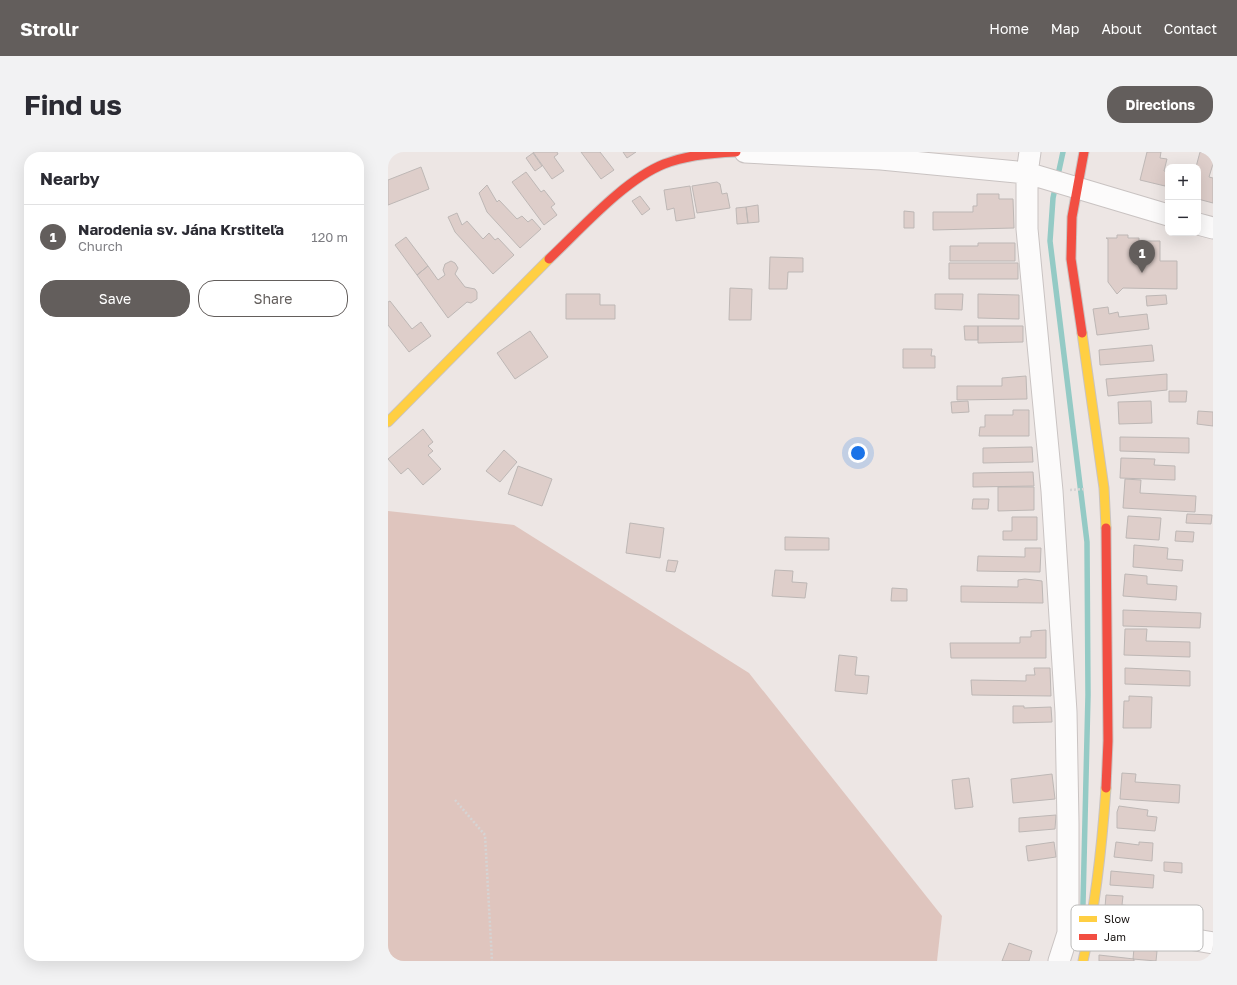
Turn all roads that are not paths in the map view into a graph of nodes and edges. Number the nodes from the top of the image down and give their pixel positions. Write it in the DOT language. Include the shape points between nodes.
graph roads {
  1 [pos="736,152"];
  2 [pos="745,152"];
  3 [pos="1030,152"];
  4 [pos="1084,152"];
  5 [pos="1026,173"];
  6 [pos="1071,185"];
  7 [pos="1165,213"];
  8 [pos="1201,225"];
  9 [pos="1213,228"];
  10 [pos="388,422"];
  11 [pos="1094,905"];
  12 [pos="1071,933"];
  13 [pos="1068,934"];
  14 [pos="1203,941"];
  15 [pos="1213,943"];
  16 [pos="1085,951"];
  17 [pos="1059,961"];
  18 [pos="1083,961"];
  1 -- 10 [label="street" via="703,154 664,164 626,187 529,278"];
  2 -- 5 [label="street" via="881,159"];
  3 -- 5 [label="street"];
  4 -- 6 [label="street"];
  5 -- 6 [label="street"];
  5 -- 13 [label="street" via="1027,229 1052,491 1066,712"];
  6 -- 7 [label="street"];
  6 -- 11 [label="street" via="1071,259 1104,488 1108,553 1108,741 1103,834"];
  8 -- 9 [label="street"];
  12 -- 13 [label="street"];
  13 -- 17 [label="street"];
  14 -- 15 [label="street"];
  16 -- 18 [label="street"];
}
